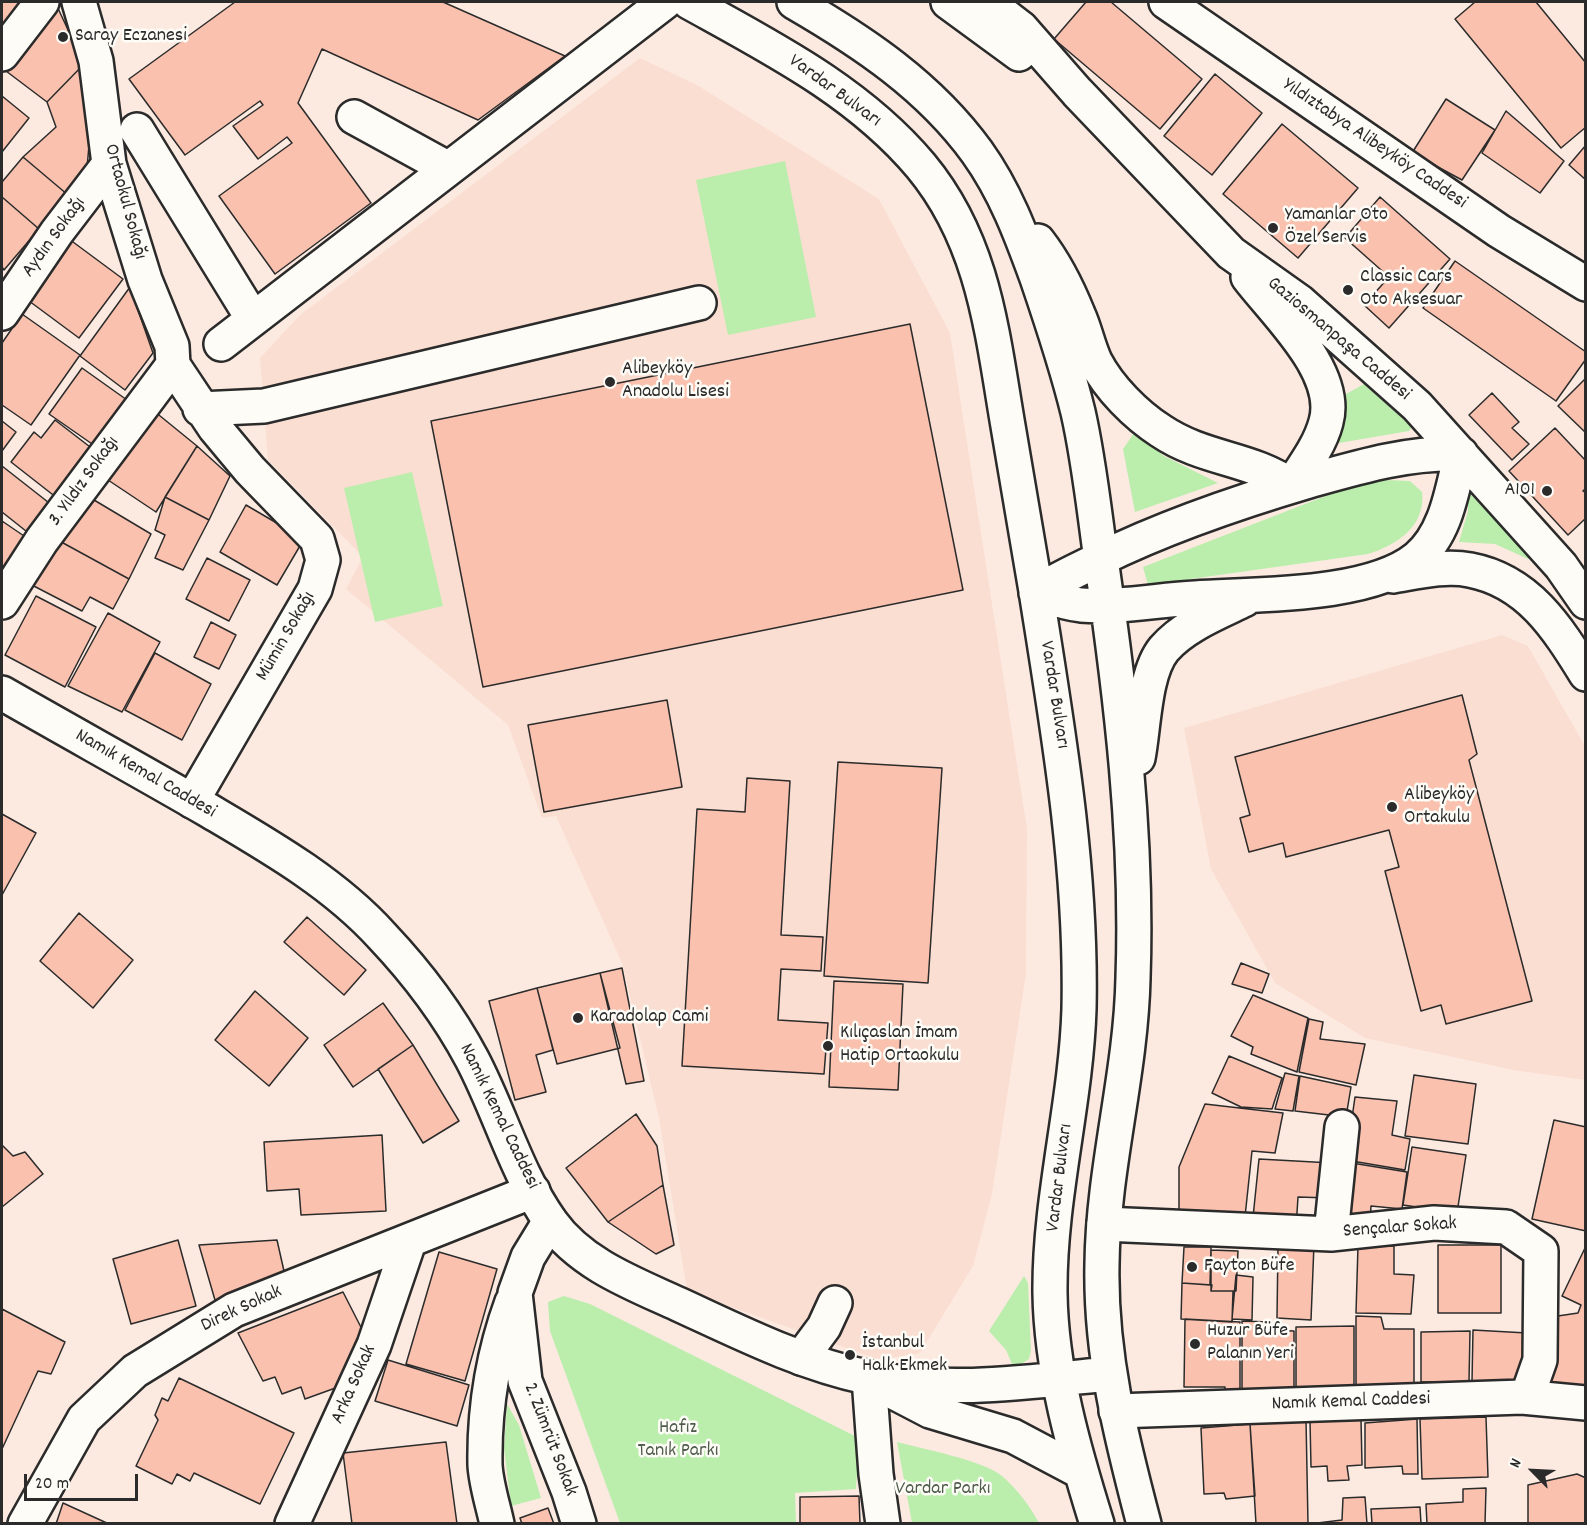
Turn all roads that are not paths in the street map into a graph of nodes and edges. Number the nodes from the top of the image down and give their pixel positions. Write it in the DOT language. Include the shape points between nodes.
graph roads {
  1 [pos="42,2"];
  2 [pos="665,2"];
  3 [pos="689,2"];
  4 [pos="794,2"];
  5 [pos="948,2"];
  6 [pos="987,2"];
  7 [pos="1166,2"];
  8 [pos="87,6"];
  9 [pos="2,54"];
  10 [pos="1077,92"];
  11 [pos="354,117"];
  12 [pos="137,130"];
  13 [pos="109,164"];
  14 [pos="447,168"];
  15 [pos="1015,216"];
  16 [pos="1231,253"];
  17 [pos="1586,284"];
  18 [pos="699,303"];
  19 [pos="2,313"];
  20 [pos="253,319"];
  21 [pos="221,344"];
  22 [pos="173,365"];
  23 [pos="200,409"];
  24 [pos="1461,454"];
  25 [pos="1292,486"];
  26 [pos="1101,559"];
  27 [pos="1385,577"];
  28 [pos="1036,593"];
  29 [pos="1251,597"];
  30 [pos="2,602"];
  31 [pos="1586,602"];
  32 [pos="1108,605"];
  33 [pos="1586,674"];
  34 [pos="2,693"];
  35 [pos="1127,789"];
  36 [pos="192,801"];
  37 [pos="1342,1127"];
  38 [pos="533,1191"];
  39 [pos="550,1221"];
  40 [pos="1104,1224"];
  41 [pos="1331,1234"];
  42 [pos="409,1242"];
  43 [pos="515,1293"];
  44 [pos="835,1304"];
  45 [pos="801,1358"];
  46 [pos="1108,1374"];
  47 [pos="869,1378"];
  48 [pos="1061,1379"];
  49 [pos="1527,1397"];
  50 [pos="1586,1403"];
  51 [pos="1116,1411"];
  52 [pos="1081,1472"];
  53 [pos="25,1524"];
  54 [pos="292,1524"];
  55 [pos="497,1524"];
  56 [pos="579,1524"];
  57 [pos="884,1524"];
  58 [pos="1097,1524"];
  59 [pos="1144,1524"];
  1 -- 9 [label="main road"];
  2 -- 14 [label="main road"];
  3 -- 28 [label="main road, Vardar Bulvarı" via="822,79 875,118 922,168 955,219 973,255 996,344"];
  4 -- 15 [label="main road" via="874,51 944,112 978,153"];
  5 -- 10 [label="main road, Gaziosmanpaşa Caddesi"];
  6 -- 10 [label="main road, Gaziosmanpaşa Caddesi" via="1021,28"];
  7 -- 17 [label="main road, Yıldıztabya Alibeyköy Caddesi" via="1499,231"];
  8 -- 13 [label="main road, Ortaokul Sokağı"];
  10 -- 16 [label="main road, Gaziosmanpaşa Caddesi"];
  11 -- 14 [label="main road"];
  12 -- 20 [label="main road"];
  13 -- 19 [label="main road, Aydın Sokağı"];
  13 -- 22 [label="main road, Ortaokul Sokağı" via="145,280 172,346"];
  14 -- 20 [label="main road"];
  15 -- 25 [label="main road" via="1052,261 1078,313 1095,362 1114,389 1160,430 1184,445 1273,473"];
  15 -- 26 [label="main road" via="1077,411"];
  16 -- 24 [label="main road, Gaziosmanpaşa Caddesi" via="1300,302 1417,406"];
  16 -- 25 [label="main road" via="1312,357 1327,389 1327,419"];
  18 -- 23 [label="main road" via="264,406"];
  20 -- 21 [label="main road"];
  22 -- 23 [label="main road, Mümin Sokağı"];
  22 -- 30 [label="main road, 3. Yıldız Sokağı" via="42,540"];
  23 -- 36 [label="main road, Mümin Sokağı" via="250,470 317,539 323,560 315,590"];
  24 -- 25 [label="main road" via="1398,458"];
  24 -- 27 [label="main road" via="1442,524 1431,542 1417,558"];
  24 -- 31 [label="main road, Gaziosmanpaşa Caddesi" via="1561,566"];
  25 -- 26 [label="main road" via="1158,532"];
  26 -- 28 [label="main road"];
  26 -- 32 [label="main road"];
  27 -- 29 [label="main road"];
  27 -- 33 [label="main road" via="1435,569 1469,570 1504,581 1552,620"];
  28 -- 32 [label="main road" via="1066,603"];
  28 -- 48 [label="main road, Vardar Bulvarı" via="1050,668 1076,868 1079,1011 1050,1293"];
  29 -- 32 [label="main road"];
  29 -- 35 [label="main road" via="1189,629 1164,650 1152,679 1138,756"];
  32 -- 35 [label="main road"];
  34 -- 36 [label="main road, Namık Kemal Caddesi"];
  35 -- 40 [label="main road" via="1133,864 1133,981"];
  36 -- 38 [label="main road, Namık Kemal Caddesi" via="304,869 380,933 432,994 466,1050"];
  37 -- 41 [label="main road"];
  38 -- 39 [label="main road, Namık Kemal Caddesi"];
  38 -- 42 [label="main road, Direk Sokak"];
  39 -- 43 [label="main road, 2. Zümrüt Sokak" via="528,1257"];
  39 -- 45 [label="main road, Namık Kemal Caddesi" via="569,1244 592,1261 645,1289"];
  40 -- 41 [label="main road, Sençalar Sokak"];
  40 -- 46 [label="main road" via="1102,1327"];
  41 -- 49 [label="main road, Sençalar Sokak" via="1434,1223 1506,1227 1541,1251 1540,1360"];
  42 -- 53 [label="main road, Direk Sokak" via="234,1310 135,1371 84,1419"];
  42 -- 54 [label="main road, Arka Sokak" via="374,1345"];
  43 -- 55 [label="main road" via="497,1344 488,1401 485,1467"];
  43 -- 56 [label="main road, 2. Zümrüt Sokak" via="525,1381"];
  44 -- 45 [label="main road"];
  45 -- 47 [label="main road, Namık Kemal Caddesi"];
  46 -- 48 [label="main road, Namık Kemal Caddesi"];
  46 -- 51 [label="main road"];
  47 -- 48 [label="main road, Namık Kemal Caddesi" via="1001,1386"];
  47 -- 52 [label="main road" via="908,1401 1012,1436"];
  47 -- 57 [label="main road"];
  48 -- 52 [label="main road, Vardar Bulvarı"];
  49 -- 50 [label="main road, Namık Kemal Caddesi"];
  49 -- 51 [label="main road, Namık Kemal Caddesi"];
  51 -- 59 [label="main road"];
  52 -- 58 [label="main road, Vardar Bulvarı"];
}
